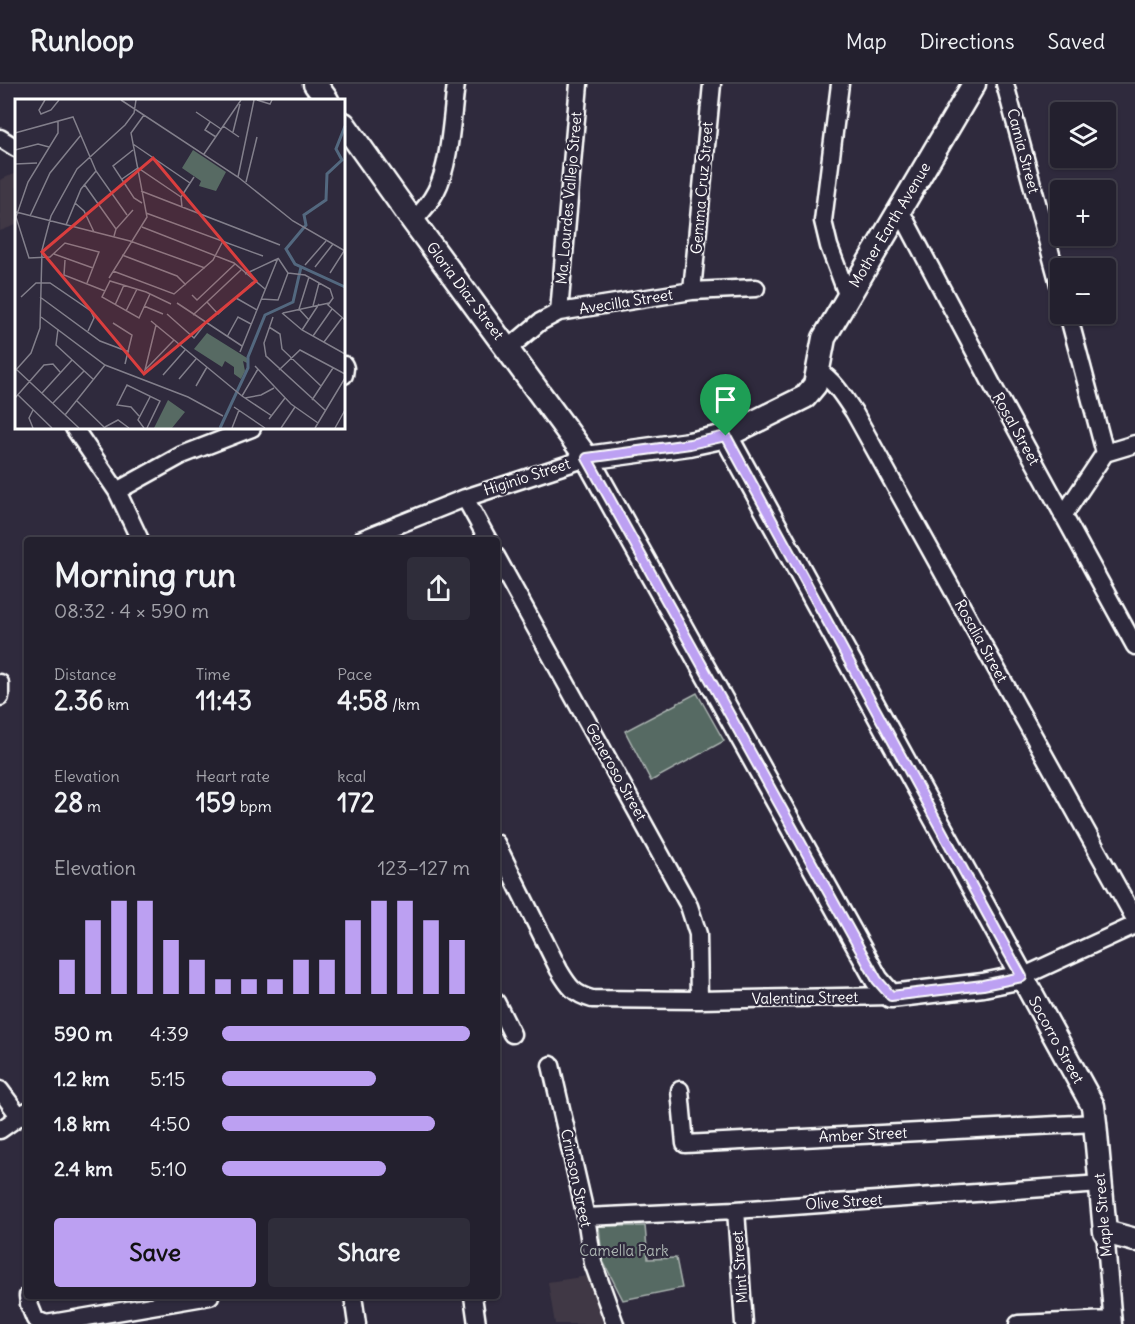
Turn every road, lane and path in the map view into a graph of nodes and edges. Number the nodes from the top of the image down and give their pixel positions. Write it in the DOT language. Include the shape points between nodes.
graph roads {
  1 [pos="315,84"];
  2 [pos="456,84"];
  3 [pos="579,84"];
  4 [pos="711,84"];
  5 [pos="840,84"];
  6 [pos="974,84"];
  7 [pos="1005,84"];
  8 [pos="326,99"];
  9 [pos="345,125"];
  10 [pos="0,138"];
  11 [pos="15,147"];
  12 [pos="900,210"];
  13 [pos="413,221"];
  14 [pos="1052,258"];
  15 [pos="756,288"];
  16 [pos="692,291"];
  17 [pos="848,297"];
  18 [pos="559,312"];
  19 [pos="1071,324"];
  20 [pos="507,349"];
  21 [pos="819,371"];
  22 [pos="76,429"];
  23 [pos="245,429"];
  24 [pos="225,432"];
  25 [pos="726,436"];
  26 [pos="1135,444"];
  27 [pos="1104,453"];
  28 [pos="587,458"];
  29 [pos="117,491"];
  30 [pos="465,498"];
  31 [pos="1063,516"];
  32 [pos="139,537"];
  33 [pos="368,537"];
  34 [pos="486,537"];
  35 [pos="500,563"];
  36 [pos="1135,646"];
  37 [pos="0,683"];
  38 [pos="0,697"];
  39 [pos="500,851"];
  40 [pos="1135,918"];
  41 [pos="1135,925"];
  42 [pos="1022,977"];
  43 [pos="891,996"];
  44 [pos="699,1000"];
  45 [pos="500,1010"];
  46 [pos="512,1034"];
  47 [pos="551,1065"];
  48 [pos="0,1090"];
  49 [pos="680,1090"];
  50 [pos="24,1114"];
  51 [pos="1094,1115"];
  52 [pos="0,1130"];
  53 [pos="1101,1184"];
  54 [pos="736,1210"];
  55 [pos="586,1217"];
  56 [pos="1105,1232"];
  57 [pos="1135,1240"];
  58 [pos="28,1299"];
  59 [pos="192,1299"];
  60 [pos="353,1299"];
  61 [pos="473,1299"];
  62 [pos="1112,1322"];
  63 [pos="46,1324"];
  64 [pos="357,1324"];
  65 [pos="477,1324"];
  66 [pos="615,1324"];
  67 [pos="744,1324"];
  68 [pos="1018,1324"];
  1 -- 8 [label="street"];
  2 -- 13 [label="street" via="444,170 429,204"];
  3 -- 18 [label="street, Ma. Lourdes Vallejo Street"];
  4 -- 16 [label="street, Gemma Cruz Street"];
  5 -- 17 [label="street" via="823,221"];
  6 -- 12 [label="street, Mother Earth Avenue"];
  7 -- 14 [label="street, Camia Street"];
  9 -- 13 [label="street, Gloria Diaz Street"];
  10 -- 11 [label="street"];
  12 -- 17 [label="street, Mother Earth Avenue"];
  12 -- 31 [label="street, Rosal Street"];
  13 -- 20 [label="street, Gloria Diaz Street"];
  15 -- 16 [label="street, Avecilla Street"];
  16 -- 18 [label="street, Avecilla Street"];
  17 -- 21 [label="street, Mother Earth Avenue" via="824,338"];
  18 -- 20 [label="street, Avecilla Street"];
  19 -- 27 [label="street"];
  20 -- 28 [label="street, Gloria Diaz Street"];
  21 -- 25 [label="street, Higinio Street" via="815,385 805,397"];
  21 -- 40 [label="street, Rosalia Street" via="839,388 854,412"];
  22 -- 29 [label="street"];
  23 -- 24 [label="street"];
  24 -- 29 [label="street"];
  25 -- 28 [label="street, Higinio Street"];
  25 -- 42 [label="street, Socorro Street"];
  26 -- 27 [label="street"];
  27 -- 31 [label="street"];
  28 -- 30 [label="street, Higinio Street"];
  28 -- 43 [label="street, Gloria Diaz Street" via="860,951"];
  29 -- 32 [label="street"];
  30 -- 33 [label="street, Higinio Street"];
  30 -- 34 [label="street"];
  31 -- 36 [label="street, Rosal Street"];
  35 -- 44 [label="street, Generoso Street" via="689,906 698,934"];
  37 -- 38 [label="street"];
  39 -- 44 [label="street, Valentina Street" via="572,990 592,999"];
  41 -- 42 [label="street, Valentina Street"];
  42 -- 43 [label="street, Valentina Street"];
  42 -- 51 [label="street, Socorro Street"];
  43 -- 44 [label="street, Valentina Street"];
  45 -- 46 [label="street"];
  47 -- 55 [label="street, Crimson Street"];
  48 -- 50 [label="street"];
  49 -- 51 [label="street, Amber Street" via="685,1144"];
  50 -- 52 [label="street"];
  51 -- 53 [label="street, Maple Street"];
  53 -- 54 [label="street, Olive Street"];
  53 -- 56 [label="street, Maple Street"];
  54 -- 55 [label="street, Olive Street"];
  54 -- 67 [label="street, Mint Street"];
  55 -- 66 [label="street, Crimson Street" via="594,1263"];
  56 -- 57 [label="street"];
  56 -- 62 [label="street, Maple Street"];
  58 -- 63 [label="street" via="35,1319"];
  59 -- 63 [label="street"];
  60 -- 64 [label="street"];
  61 -- 65 [label="street"];
  62 -- 68 [label="street"];
}
